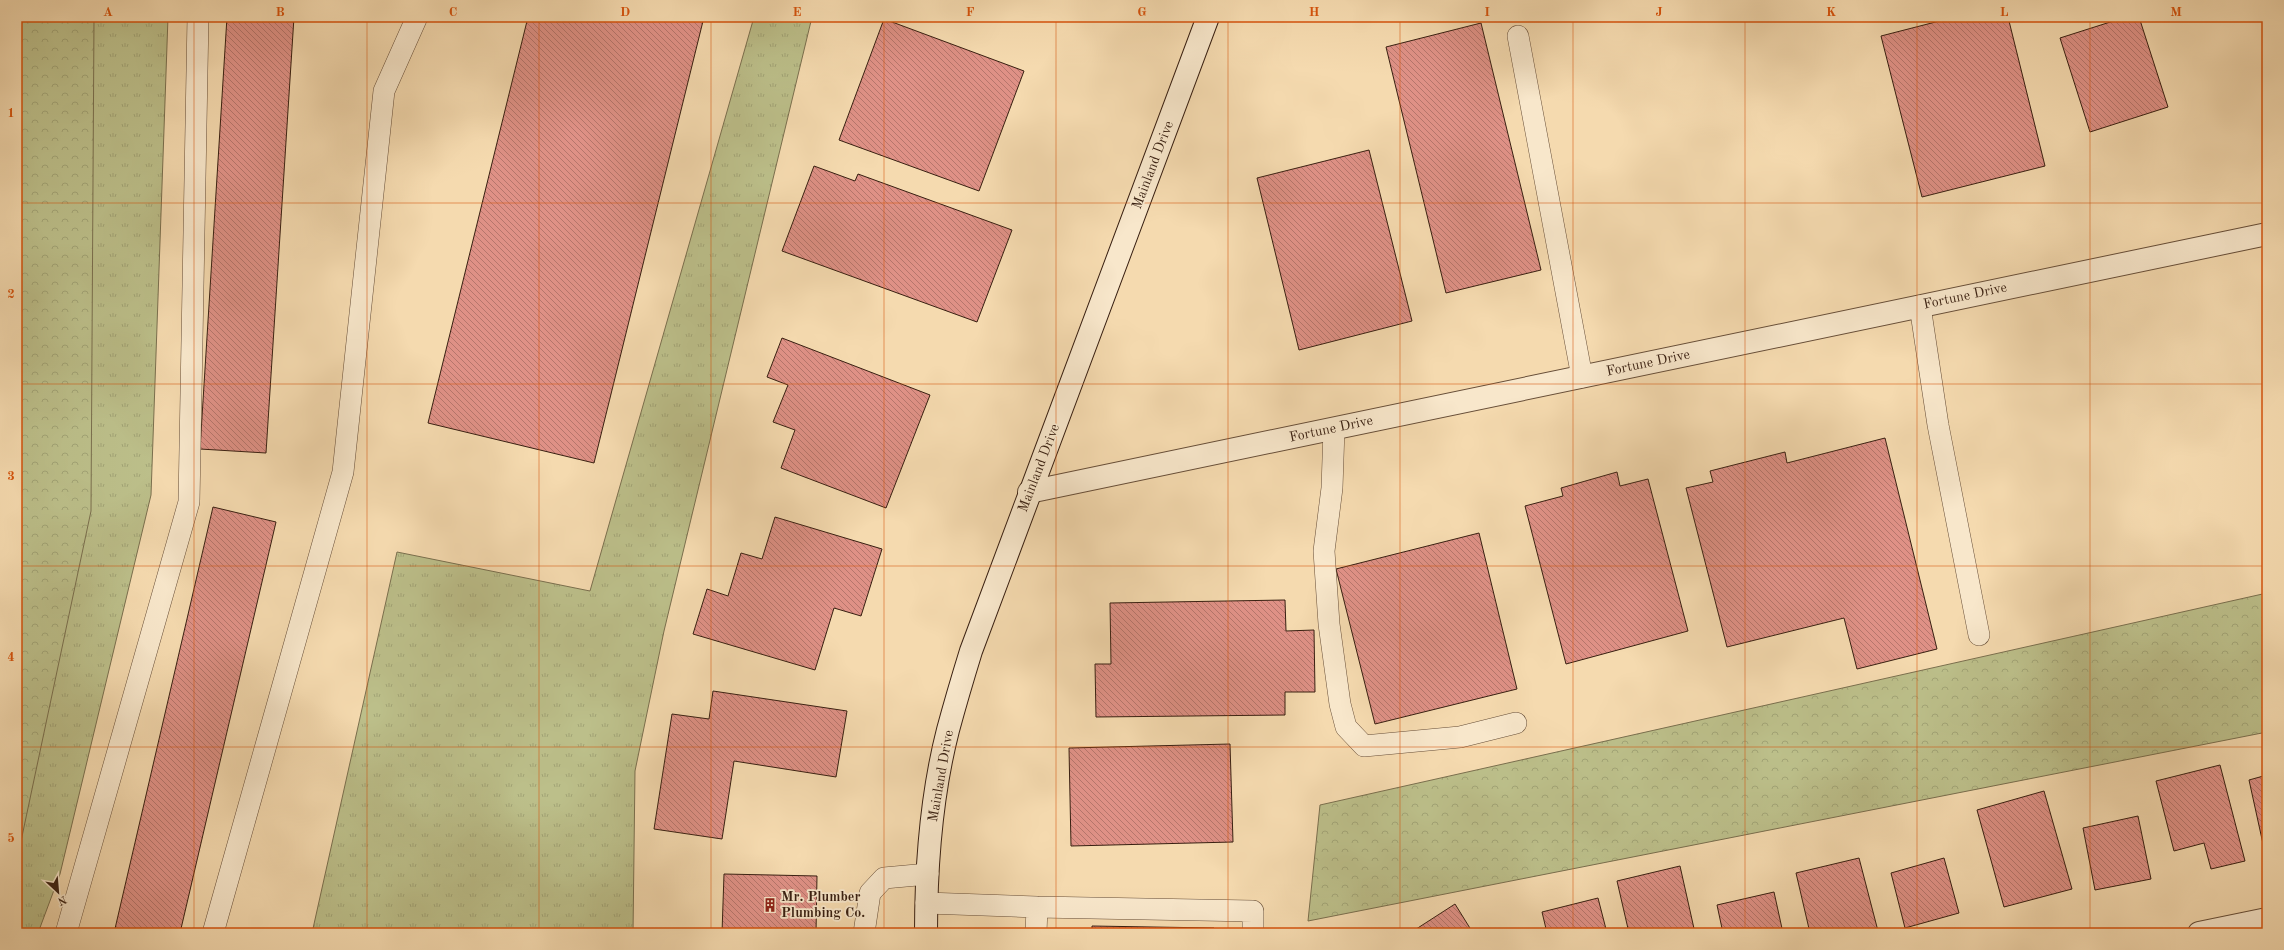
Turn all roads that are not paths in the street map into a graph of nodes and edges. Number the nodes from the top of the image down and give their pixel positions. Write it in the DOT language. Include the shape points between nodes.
graph roads {
  1 [pos="198,17"];
  2 [pos="417,17"];
  3 [pos="1208,17"];
  4 [pos="1518,36"];
  5 [pos="2267,234"];
  6 [pos="1920,306"];
  7 [pos="1582,377"];
  8 [pos="1334,429"];
  9 [pos="1029,492"];
  10 [pos="1979,635"];
  11 [pos="1516,723"];
  12 [pos="928,874"];
  13 [pos="926,903"];
  14 [pos="1037,907"];
  15 [pos="2267,920"];
  16 [pos="66,933"];
  17 [pos="213,933"];
  18 [pos="864,933"];
  19 [pos="926,933"];
  20 [pos="1036,933"];
  21 [pos="1253,933"];
  22 [pos="2199,933"];
  1 -- 16 [label="lane" via="189,502"];
  2 -- 17 [label="lane" via="384,90 343,472"];
  3 -- 9 [label="street, Mainland Drive"];
  4 -- 7 [label="lane"];
  5 -- 6 [label="street, Fortune Drive"];
  6 -- 7 [label="street, Fortune Drive"];
  6 -- 10 [label="lane" via="1938,426"];
  7 -- 8 [label="street, Fortune Drive"];
  8 -- 9 [label="street, Fortune Drive"];
  8 -- 11 [label="lane" via="1332,488 1324,551 1329,624 1340,704 1346,727 1364,746 1460,738"];
  9 -- 12 [label="street, Mainland Drive" via="971,651 948,731 933,813"];
  12 -- 13 [label="street, Mainland Drive"];
  12 -- 18 [label="lane" via="884,878 870,893"];
  13 -- 14 [label="lane"];
  13 -- 19 [label="street, Mainland Drive"];
  14 -- 20 [label="lane"];
  14 -- 21 [label="lane" via="1253,911"];
  15 -- 22 [label="street"];
}
